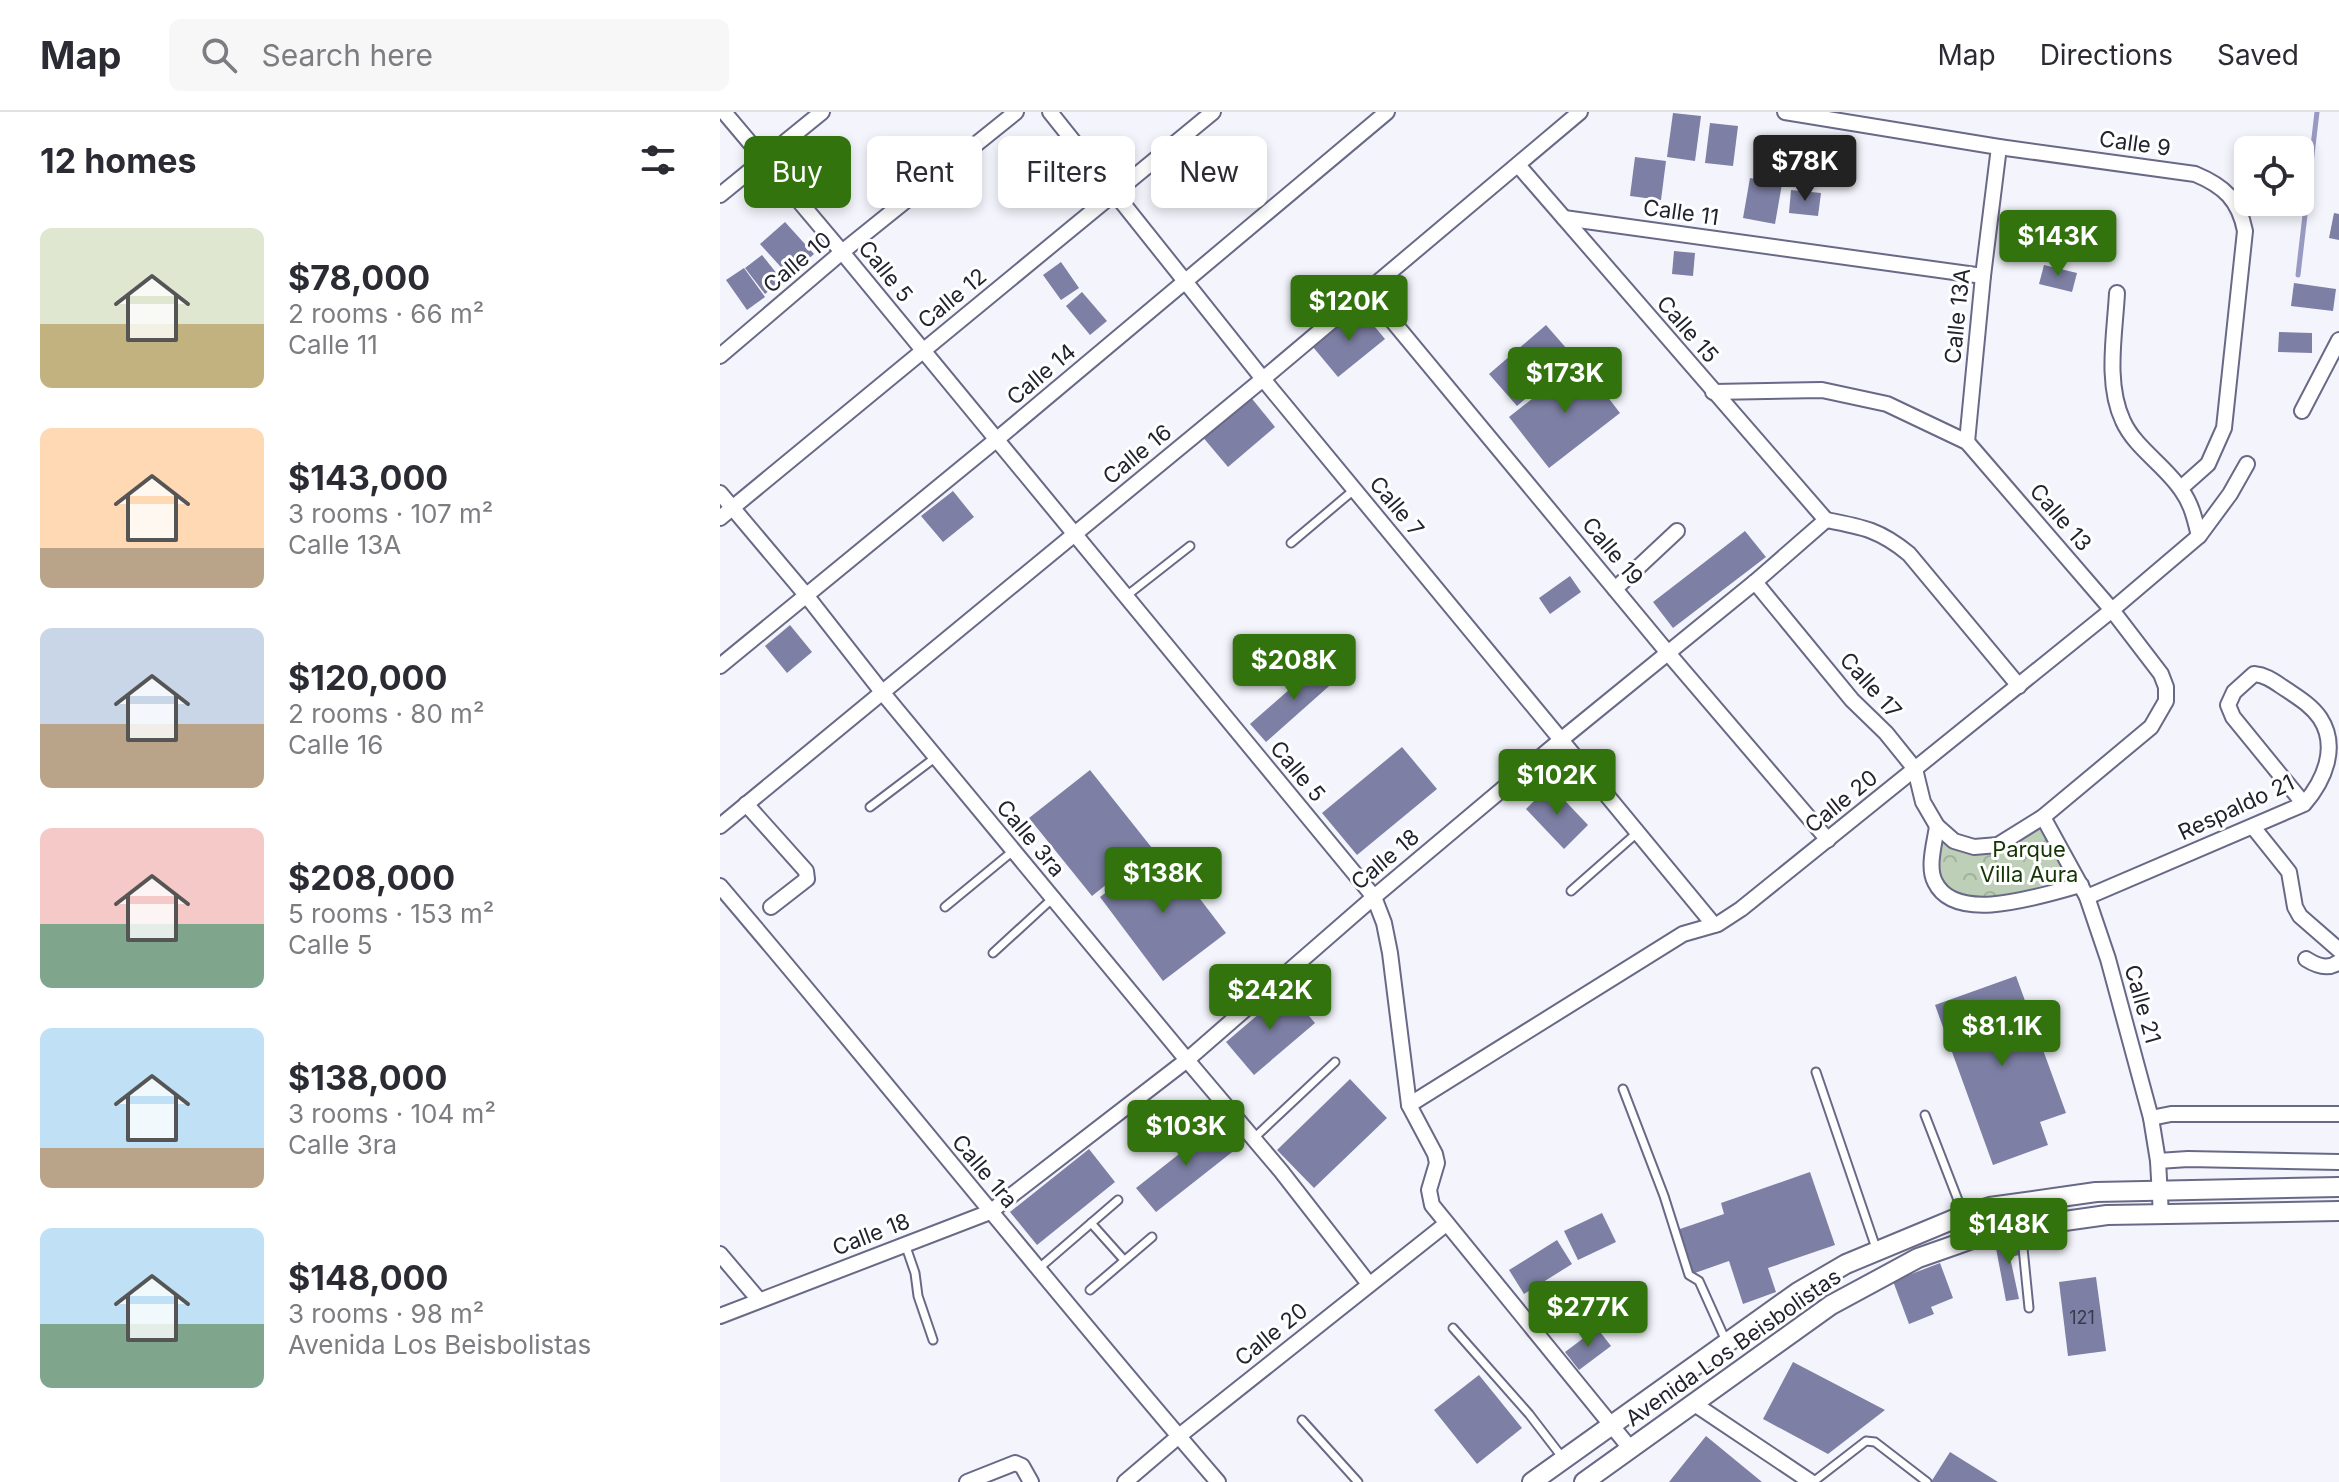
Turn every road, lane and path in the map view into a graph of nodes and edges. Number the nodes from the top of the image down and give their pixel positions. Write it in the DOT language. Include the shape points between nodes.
graph roads {
  1 [pos="724,112"];
  2 [pos="822,112"];
  3 [pos="1016,112"];
  4 [pos="1050,112"];
  5 [pos="1213,112"];
  6 [pos="1387,112"];
  7 [pos="1580,112"];
  8 [pos="1785,112"];
  9 [pos="744,136"];
  10 [pos="793,136"];
  11 [pos="1070,136"];
  12 [pos="1999,147"];
  13 [pos="1518,165"];
  14 [pos="744,176"];
  15 [pos="1135,178"];
  16 [pos="720,195"];
  17 [pos="805,208"];
  18 [pos="1098,208"];
  19 [pos="1129,208"];
  20 [pos="1564,218"];
  21 [pos="842,252"];
  22 [pos="1983,276"];
  23 [pos="1185,281"];
  24 [pos="1366,289"];
  25 [pos="2117,293"];
  26 [pos="2339,340"];
  27 [pos="922,350"];
  28 [pos="720,356"];
  29 [pos="1263,379"];
  30 [pos="1713,392"];
  31 [pos="2302,411"];
  32 [pos="996,440"];
  33 [pos="1967,442"];
  34 [pos="2247,464"];
  35 [pos="2181,488"];
  36 [pos="1355,489"];
  37 [pos="720,493"];
  38 [pos="732,508"];
  39 [pos="720,518"];
  40 [pos="1826,520"];
  41 [pos="1677,531"];
  42 [pos="1073,534"];
  43 [pos="2199,536"];
  44 [pos="1291,543"];
  45 [pos="1190,546"];
  46 [pos="1755,582"];
  47 [pos="1615,589"];
  48 [pos="806,595"];
  49 [pos="1125,597"];
  50 [pos="2112,610"];
  51 [pos="1668,653"];
  52 [pos="720,666"];
  53 [pos="2019,686"];
  54 [pos="882,692"];
  55 [pos="1562,739"];
  56 [pos="936,757"];
  57 [pos="1915,769"];
  58 [pos="746,804"];
  59 [pos="2304,804"];
  60 [pos="870,807"];
  61 [pos="2043,817"];
  62 [pos="720,826"];
  63 [pos="1937,826"];
  64 [pos="2253,827"];
  65 [pos="1638,832"];
  66 [pos="1828,840"];
  67 [pos="1013,851"];
  68 [pos="720,886"];
  69 [pos="1571,891"];
  70 [pos="2084,891"];
  71 [pos="1374,897"];
  72 [pos="1053,898"];
  73 [pos="771,907"];
  74 [pos="945,907"];
  75 [pos="1714,925"];
  76 [pos="2339,950"];
  77 [pos="993,953"];
  78 [pos="2306,959"];
  79 [pos="2339,962"];
  80 [pos="1187,1060"];
  81 [pos="1335,1062"];
  82 [pos="1816,1072"];
  83 [pos="1623,1089"];
  84 [pos="1409,1105"];
  85 [pos="2339,1114"];
  86 [pos="1925,1115"];
  87 [pos="2151,1118"];
  88 [pos="1253,1139"];
  89 [pos="2158,1161"];
  90 [pos="2339,1162"];
  91 [pos="2339,1187"];
  92 [pos="2159,1192"];
  93 [pos="1118,1200"];
  94 [pos="2339,1211"];
  95 [pos="990,1212"];
  96 [pos="1964,1215"];
  97 [pos="2161,1215"];
  98 [pos="1091,1223"];
  99 [pos="1446,1224"];
  100 [pos="2021,1226"];
  101 [pos="1152,1237"];
  102 [pos="905,1244"];
  103 [pos="1877,1250"];
  104 [pos="720,1254"];
  105 [pos="1124,1260"];
  106 [pos="1038,1269"];
  107 [pos="1369,1284"];
  108 [pos="1090,1290"];
  109 [pos="759,1300"];
  110 [pos="2029,1308"];
  111 [pos="720,1316"];
  112 [pos="1453,1328"];
  113 [pos="933,1340"];
  114 [pos="1726,1341"];
  115 [pos="1693,1403"];
  116 [pos="1302,1420"];
  117 [pos="1610,1424"];
  118 [pos="1179,1436"];
  119 [pos="1630,1448"];
  120 [pos="1563,1459"];
  121 [pos="967,1482"];
  122 [pos="1031,1482"];
  123 [pos="1125,1482"];
  124 [pos="1218,1482"];
  125 [pos="1358,1482"];
  126 [pos="1532,1482"];
  127 [pos="1584,1482"];
  128 [pos="1812,1482"];
  129 [pos="1927,1482"];
  1 -- 9 [label="street, Calle 5"];
  2 -- 10 [label="street"];
  3 -- 21 [label="street, Calle 10"];
  4 -- 11 [label="street, Calle 7"];
  5 -- 15 [label="street, Calle 12"];
  6 -- 23 [label="street, Calle 14"];
  7 -- 13 [label="street, Calle 16"];
  8 -- 12 [label="street, Calle 9"];
  12 -- 22 [label="street, Calle 13A"];
  12 -- 35 [label="street, Calle 9" via="2195,174 2212,181 2241,209 2245,231 2221,436 2208,464"];
  13 -- 20 [label="street, Calle 15"];
  13 -- 24 [label="street, Calle 16"];
  14 -- 16 [label="street"];
  17 -- 21 [label="street, Calle 5"];
  18 -- 27 [label="street, Calle 12"];
  19 -- 23 [label="street, Calle 7"];
  20 -- 22 [label="street, Calle 11"];
  20 -- 30 [label="street, Calle 15"];
  21 -- 27 [label="street, Calle 5"];
  21 -- 28 [label="street, Calle 10"];
  22 -- 33 [label="street, Calle 13A"];
  23 -- 29 [label="street, Calle 7"];
  23 -- 32 [label="street, Calle 14"];
  24 -- 29 [label="street, Calle 16"];
  24 -- 47 [label="street, Calle 19"];
  25 -- 35 [label="street" via="2117,408 2124,425"];
  26 -- 31 [label="street"];
  27 -- 32 [label="street, Calle 5"];
  27 -- 38 [label="street, Calle 12"];
  29 -- 36 [label="street, Calle 7"];
  29 -- 42 [label="street, Calle 16"];
  30 -- 33 [label="street, Calle 13" via="1822,390 1887,404"];
  30 -- 40 [label="street, Calle 15"];
  32 -- 42 [label="street, Calle 5"];
  32 -- 48 [label="street, Calle 14"];
  33 -- 50 [label="street, Calle 13"];
  34 -- 43 [label="street, Calle 20"];
  35 -- 43 [label="street"];
  36 -- 44 [label="lane"];
  36 -- 55 [label="street, Calle 7"];
  37 -- 38 [label="street, Calle 3ra"];
  38 -- 39 [label="street, Calle 12"];
  38 -- 48 [label="street, Calle 3ra"];
  40 -- 46 [label="street, Calle 18"];
  40 -- 53 [label="street" via="1889,537 1909,554"];
  41 -- 47 [label="street"];
  42 -- 49 [label="street, Calle 5"];
  42 -- 54 [label="street, Calle 16"];
  43 -- 50 [label="street, Calle 20"];
  45 -- 49 [label="lane"];
  46 -- 51 [label="street, Calle 18"];
  46 -- 57 [label="street, Calle 17"];
  47 -- 51 [label="street, Calle 19"];
  48 -- 52 [label="street, Calle 14"];
  48 -- 54 [label="street, Calle 3ra"];
  49 -- 71 [label="street, Calle 5"];
  50 -- 53 [label="street, Calle 20"];
  50 -- 61 [label="street, Calle 13" via="2161,674 2166,701 2151,727"];
  51 -- 55 [label="street, Calle 18"];
  51 -- 66 [label="street, Calle 19"];
  53 -- 57 [label="street, Calle 20"];
  54 -- 56 [label="street, Calle 3ra"];
  54 -- 58 [label="street, Calle 16"];
  55 -- 65 [label="street, Calle 7"];
  55 -- 71 [label="street, Calle 18"];
  56 -- 60 [label="lane"];
  56 -- 67 [label="street, Calle 3ra"];
  57 -- 63 [label="street, Calle 17" via="1923,802"];
  57 -- 66 [label="street, Calle 20"];
  58 -- 62 [label="street, Calle 16"];
  58 -- 73 [label="street" via="806,871 807,879"];
  59 -- 59 [label="street, Respaldo 21" via="2325,770 2327,732 2309,705 2263,674 2254,674 2228,705"];
  59 -- 64 [label="street, Respaldo 21"];
  61 -- 63 [label="street" via="1998,845 1974,847 1954,841"];
  61 -- 70 [label="street, Calle 21"];
  63 -- 70 [label="street" via="1934,881 1951,900 1975,906"];
  64 -- 70 [label="street, Respaldo 21"];
  64 -- 76 [label="street" via="2289,872 2300,916"];
  65 -- 69 [label="lane"];
  65 -- 75 [label="street, Calle 7"];
  66 -- 75 [label="street, Calle 20"];
  67 -- 72 [label="street, Calle 3ra"];
  67 -- 74 [label="lane"];
  68 -- 95 [label="street, Calle 1ra"];
  70 -- 87 [label="street, Calle 21"];
  71 -- 80 [label="street, Calle 18"];
  71 -- 84 [label="street, Calle 5" via="1390,953"];
  72 -- 77 [label="lane"];
  72 -- 80 [label="street, Calle 3ra"];
  75 -- 84 [label="street, Calle 20" via="1683,934"];
  78 -- 79 [label="street" via="2329,967"];
  80 -- 88 [label="street, Calle 3ra"];
  80 -- 95 [label="street, Calle 18"];
  81 -- 88 [label="lane"];
  82 -- 103 [label="lane"];
  83 -- 114 [label="lane" via="1689,1275 1699,1281"];
  84 -- 99 [label="street, Calle 5" via="1435,1154 1430,1199"];
  85 -- 87 [label="street"];
  86 -- 96 [label="lane"];
  87 -- 89 [label="street, Calle 21"];
  88 -- 107 [label="street, Calle 3ra"];
  89 -- 90 [label="street"];
  89 -- 92 [label="street, Calle 21"];
  91 -- 92 [label="main road, Avenida Los Beisbolistas"];
  92 -- 96 [label="main road, Avenida Los Beisbolistas" via="2096,1192"];
  92 -- 97 [label="street, Calle 21"];
  93 -- 98 [label="lane"];
  94 -- 97 [label="main road, Avenida Los Beisbolistas"];
  95 -- 102 [label="street, Calle 18"];
  95 -- 106 [label="street, Calle 1ra"];
  96 -- 103 [label="main road, Avenida Los Beisbolistas"];
  97 -- 100 [label="main road, Avenida Los Beisbolistas" via="2107,1215"];
  98 -- 105 [label="lane"];
  98 -- 106 [label="lane"];
  99 -- 107 [label="street, Calle 20"];
  99 -- 117 [label="street, Calle 5"];
  100 -- 110 [label="lane"];
  100 -- 115 [label="main road, Avenida Los Beisbolistas" via="1918,1258 1875,1279"];
  101 -- 105 [label="lane"];
  102 -- 109 [label="street, Calle 18"];
  102 -- 113 [label="lane"];
  103 -- 114 [label="main road, Avenida Los Beisbolistas" via="1798,1292"];
  104 -- 109 [label="street"];
  105 -- 108 [label="lane"];
  106 -- 118 [label="street, Calle 1ra"];
  107 -- 118 [label="street, Calle 20"];
  109 -- 111 [label="street, Calle 18"];
  112 -- 120 [label="lane"];
  114 -- 117 [label="main road, Avenida Los Beisbolistas"];
  115 -- 119 [label="main road, Avenida Los Beisbolistas"];
  115 -- 128 [label="street"];
  116 -- 125 [label="lane"];
  117 -- 119 [label="street, Calle 5"];
  117 -- 120 [label="main road, Avenida Los Beisbolistas"];
  118 -- 123 [label="street, Calle 20"];
  118 -- 124 [label="street, Calle 1ra"];
  119 -- 127 [label="main road, Avenida Los Beisbolistas"];
  120 -- 126 [label="main road, Avenida Los Beisbolistas"];
  121 -- 122 [label="street" via="1015,1463"];
  128 -- 129 [label="lane" via="1866,1441 1875,1442"];
}
